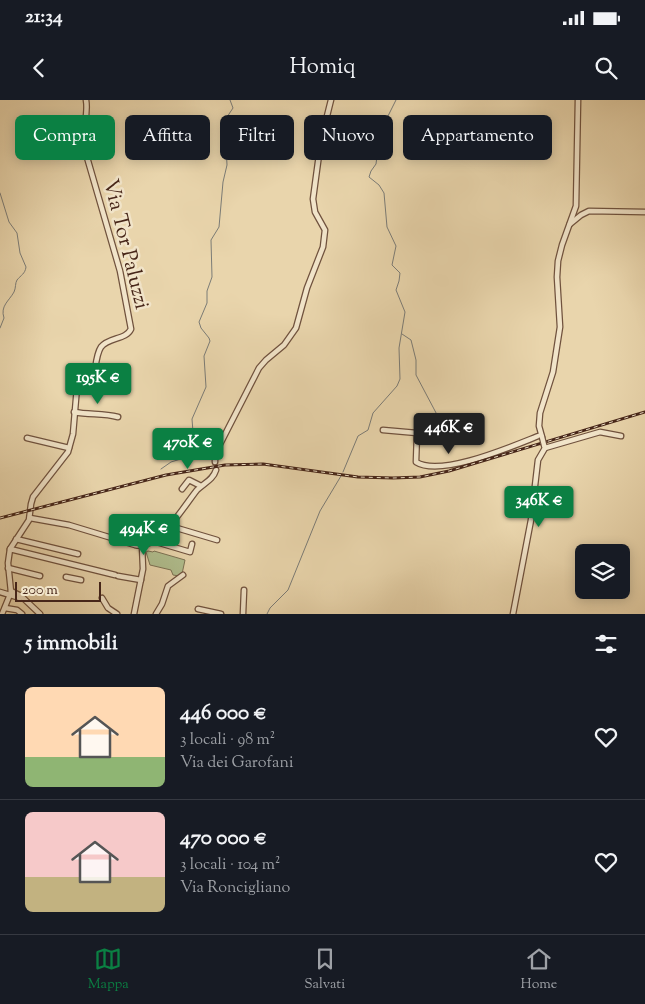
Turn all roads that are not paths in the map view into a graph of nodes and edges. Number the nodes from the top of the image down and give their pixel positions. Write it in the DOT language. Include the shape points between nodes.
graph roads {
  1 [pos="86,100"];
  2 [pos="331,100"];
  3 [pos="578,100"];
  4 [pos="645,212"];
  5 [pos="569,225"];
  6 [pos="74,412"];
  7 [pos="118,417"];
  8 [pos="383,430"];
  9 [pos="542,436"];
  10 [pos="621,436"];
  11 [pos="27,438"];
  12 [pos="545,446"];
  13 [pos="70,448"];
  14 [pos="215,462"];
  15 [pos="216,470"];
  16 [pos="201,486"];
  17 [pos="182,489"];
  18 [pos="30,518"];
  19 [pos="170,526"];
  20 [pos="16,539"];
  21 [pos="217,540"];
  22 [pos="153,541"];
  23 [pos="192,544"];
  24 [pos="142,546"];
  25 [pos="10,549"];
  26 [pos="78,554"];
  27 [pos="77,566"];
  28 [pos="8,568"];
  29 [pos="183,574"];
  30 [pos="40,576"];
  31 [pos="66,576"];
  32 [pos="74,578"];
  33 [pos="81,580"];
  34 [pos="141,580"];
  35 [pos="244,590"];
  36 [pos="0,592"];
  37 [pos="11,593"];
  38 [pos="102,598"];
  39 [pos="5,608"];
  40 [pos="198,608"];
  41 [pos="2,614"];
  42 [pos="22,614"];
  43 [pos="40,614"];
  44 [pos="117,614"];
  45 [pos="134,614"];
  46 [pos="156,614"];
  47 [pos="221,614"];
  48 [pos="243,614"];
  49 [pos="513,614"];
  1 -- 6 [label="street, Via Tor Paluzzi" via="82,135 84,147 120,271 131,329 101,347 93,382 77,387"];
  2 -- 14 [label="street" via="321,140 314,199 315,212 325,230 322,250 296,328 284,345 258,368 215,454"];
  3 -- 5 [label="street" via="576,204"];
  4 -- 5 [label="street" via="588,212"];
  5 -- 9 [label="street" via="558,263 560,327 553,372 540,413"];
  6 -- 7 [label="street"];
  6 -- 13 [label="street, Via Tor Paluzzi"];
  8 -- 9 [label="street" via="417,433 416,462 434,466 478,459"];
  9 -- 12 [label="street, bridge"];
  10 -- 12 [label="street" via="600,432"];
  11 -- 13 [label="street"];
  12 -- 49 [label="street" via="538,463 532,515"];
  13 -- 18 [label="street, Via Tor Paluzzi" via="34,497"];
  15 -- 16 [label="street" via="213,477"];
  16 -- 17 [label="street" via="189,480"];
  16 -- 19 [label="street"];
  18 -- 20 [label="street, Via Tor Paluzzi"];
  18 -- 24 [label="street" via="69,525"];
  19 -- 21 [label="street"];
  19 -- 22 [label="street"];
  20 -- 25 [label="street, Via Tor Paluzzi"];
  20 -- 26 [label="street"];
  22 -- 23 [label="street" via="190,552"];
  22 -- 24 [label="street"];
  24 -- 34 [label="street"];
  25 -- 27 [label="street"];
  25 -- 28 [label="street, Via Tor Paluzzi"];
  27 -- 32 [label="street"];
  27 -- 34 [label="street"];
  28 -- 30 [label="street"];
  28 -- 37 [label="street, Via Tor Paluzzi"];
  29 -- 46 [label="street" via="168,585"];
  31 -- 32 [label="street"];
  32 -- 33 [label="street"];
  34 -- 45 [label="street"];
  35 -- 48 [label="street"];
  36 -- 37 [label="street"];
  37 -- 39 [label="street, Via Tor Paluzzi"];
  37 -- 43 [label="street"];
  38 -- 44 [label="street"];
  39 -- 41 [label="street, Via Tor Paluzzi"];
  39 -- 42 [label="street"];
  40 -- 47 [label="street"];
}
